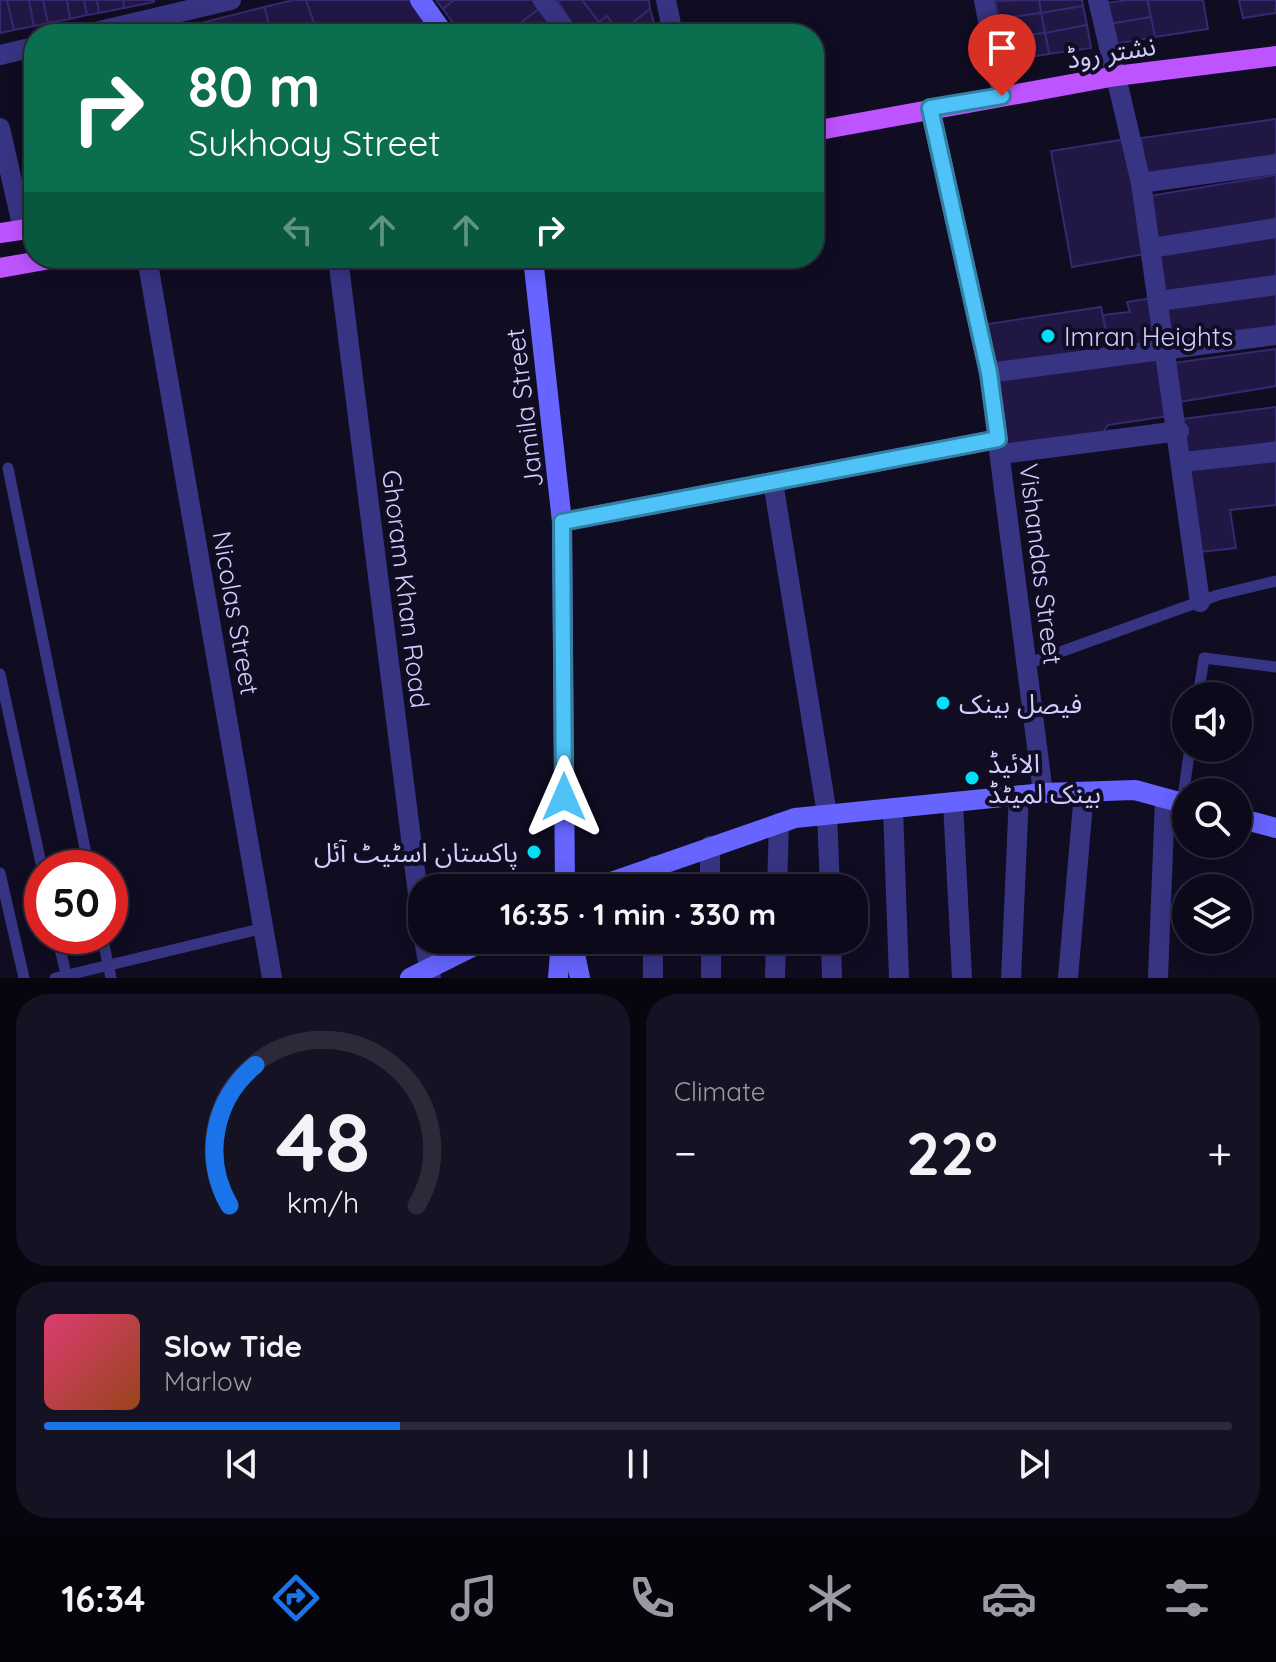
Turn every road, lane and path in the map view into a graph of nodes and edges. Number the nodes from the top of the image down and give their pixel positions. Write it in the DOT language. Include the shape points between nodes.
graph roads {
  1 [pos="231,0"];
  2 [pos="420,0"];
  3 [pos="543,0"];
  4 [pos="666,0"];
  5 [pos="984,0"];
  6 [pos="1098,0"];
  7 [pos="129,24"];
  8 [pos="437,24"];
  9 [pos="561,24"];
  10 [pos="671,24"];
  11 [pos="24,49"];
  12 [pos="0,55"];
  13 [pos="1276,56"];
  14 [pos="1116,76"];
  15 [pos="1002,96"];
  16 [pos="930,108"];
  17 [pos="0,128"];
  18 [pos="824,129"];
  19 [pos="1276,164"];
  20 [pos="1141,183"];
  21 [pos="24,212"];
  22 [pos="1276,228"];
  23 [pos="24,230"];
  24 [pos="0,233"];
  25 [pos="1151,248"];
  26 [pos="24,264"];
  27 [pos="0,268"];
  28 [pos="149,268"];
  29 [pos="339,268"];
  30 [pos="534,268"];
  31 [pos="1276,285"];
  32 [pos="1159,301"];
  33 [pos="1276,335"];
  34 [pos="1167,349"];
  35 [pos="989,373"];
  36 [pos="1179,431"];
  37 [pos="1000,446"];
  38 [pos="1276,452"];
  39 [pos="1183,462"];
  40 [pos="8,468"];
  41 [pos="773,482"];
  42 [pos="562,522"];
  43 [pos="1276,581"];
  44 [pos="1200,602"];
  45 [pos="1027,664"];
  46 [pos="1276,667"];
  47 [pos="0,674"];
  48 [pos="1200,682"];
  49 [pos="1084,792"];
  50 [pos="1043,793"];
  51 [pos="1019,795"];
  52 [pos="1172,800"];
  53 [pos="953,802"];
  54 [pos="893,808"];
  55 [pos="827,814"];
  56 [pos="1252,822"];
  57 [pos="779,823"];
  58 [pos="1276,828"];
  59 [pos="710,846"];
  60 [pos="38,850"];
  61 [pos="85,850"];
  62 [pos="1172,855"];
  63 [pos="654,866"];
  64 [pos="0,873"];
  65 [pos="415,874"];
  66 [pos="565,874"];
  67 [pos="632,874"];
  68 [pos="654,874"];
  69 [pos="710,874"];
  70 [pos="777,874"];
  71 [pos="829,874"];
  72 [pos="264,928"];
  73 [pos="60,954"];
  74 [pos="424,954"];
  75 [pos="461,954"];
  76 [pos="560,954"];
  77 [pos="575,954"];
  78 [pos="653,954"];
  79 [pos="711,954"];
  80 [pos="776,954"];
  81 [pos="831,954"];
  82 [pos="110,972"];
  83 [pos="423,975"];
  84 [pos="63,977"];
  85 [pos="24,978"];
  86 [pos="272,978"];
  87 [pos="558,978"];
  88 [pos="580,978"];
  89 [pos="653,978"];
  90 [pos="711,978"];
  91 [pos="775,978"];
  92 [pos="832,978"];
  93 [pos="899,978"];
  94 [pos="962,978"];
  95 [pos="1011,978"];
  96 [pos="1068,978"];
  97 [pos="1158,978"];
  1 -- 7 [label="street"];
  2 -- 8 [label="main road"];
  3 -- 9 [label="street"];
  4 -- 10 [label="street"];
  5 -- 15 [label="street"];
  6 -- 14 [label="street"];
  11 -- 12 [label="street"];
  13 -- 14 [label="main road, نشتر روڈ"];
  14 -- 15 [label="main road, نشتر روڈ"];
  14 -- 20 [label="street"];
  15 -- 16 [label="main road, نشتر روڈ"];
  16 -- 18 [label="main road, نشتر روڈ"];
  16 -- 35 [label="street, Vishandas Street"];
  17 -- 21 [label="street"];
  19 -- 20 [label="street"];
  20 -- 25 [label="street"];
  22 -- 25 [label="street"];
  23 -- 24 [label="main road"];
  25 -- 32 [label="street"];
  26 -- 27 [label="main road"];
  28 -- 72 [label="street, Nicolas Street"];
  29 -- 65 [label="street, Ghoram Khan Road"];
  30 -- 42 [label="main road, Jamila Street"];
  31 -- 32 [label="street"];
  32 -- 34 [label="street"];
  33 -- 34 [label="street"];
  34 -- 35 [label="street"];
  34 -- 36 [label="street"];
  35 -- 37 [label="street, Vishandas Street"];
  36 -- 37 [label="street"];
  36 -- 39 [label="street"];
  37 -- 41 [label="street"];
  37 -- 45 [label="street, Vishandas Street"];
  38 -- 39 [label="street"];
  39 -- 44 [label="street"];
  40 -- 61 [label="lane"];
  41 -- 42 [label="street"];
  41 -- 55 [label="street"];
  42 -- 66 [label="main road, Jamila Street"];
  43 -- 44 [label="lane"];
  44 -- 45 [label="lane"];
  45 -- 50 [label="street, Vishandas Street"];
  46 -- 48 [label="lane" via="1204,658"];
  47 -- 60 [label="lane"];
  49 -- 50 [label="main road"];
  49 -- 52 [label="main road" via="1135,790"];
  49 -- 96 [label="street"];
  50 -- 51 [label="main road"];
  51 -- 53 [label="main road"];
  51 -- 95 [label="street"];
  53 -- 54 [label="main road"];
  53 -- 94 [label="street"];
  54 -- 55 [label="main road"];
  54 -- 93 [label="street"];
  55 -- 57 [label="main road"];
  55 -- 71 [label="street"];
  56 -- 58 [label="main road"];
  57 -- 59 [label="main road"];
  57 -- 70 [label="street"];
  59 -- 63 [label="main road"];
  59 -- 69 [label="street"];
  62 -- 97 [label="street"];
  63 -- 67 [label="main road"];
  63 -- 68 [label="street"];
  64 -- 85 [label="lane"];
  72 -- 82 [label="lane"];
  72 -- 86 [label="street, Nicolas Street"];
  73 -- 84 [label="lane"];
  74 -- 83 [label="street"];
  75 -- 83 [label="main road"];
  76 -- 87 [label="main road"];
  77 -- 88 [label="main road"];
  78 -- 89 [label="street"];
  79 -- 90 [label="street"];
  80 -- 91 [label="street"];
  81 -- 92 [label="street"];
  82 -- 84 [label="lane"];
}
